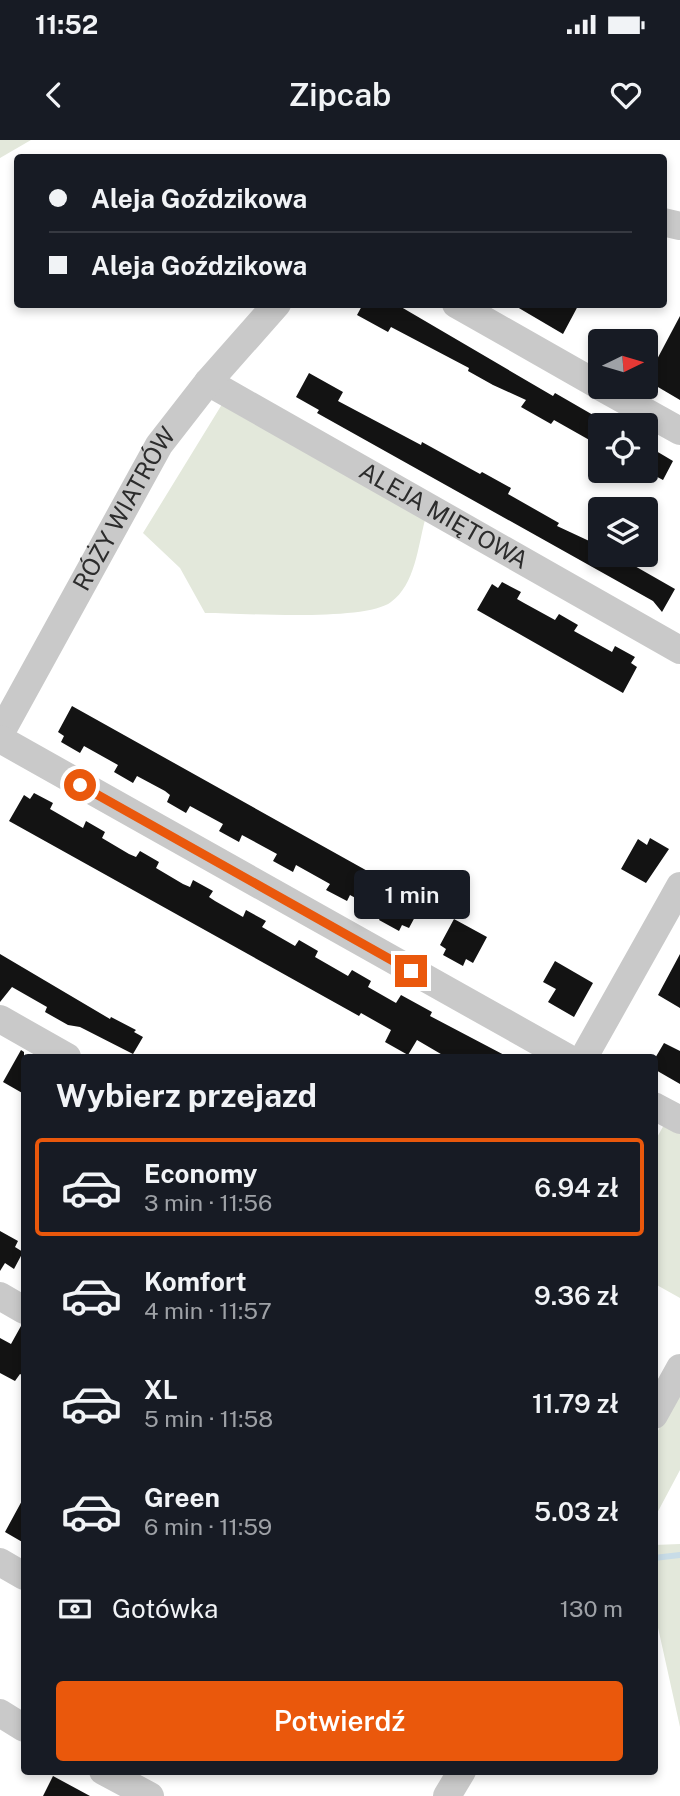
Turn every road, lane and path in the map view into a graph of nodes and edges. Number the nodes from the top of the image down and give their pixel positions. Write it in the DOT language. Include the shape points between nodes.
graph roads {
  1 [pos="273,308"];
  2 [pos="463,308"];
  3 [pos="588,379"];
  4 [pos="208,382"];
  5 [pos="624,399"];
  6 [pos="680,431"];
  7 [pos="680,650"];
  8 [pos="0,736"];
  9 [pos="680,886"];
  10 [pos="0,1019"];
  11 [pos="62,1054"];
  12 [pos="561,1054"];
  13 [pos="586,1054"];
  14 [pos="658,1108"];
  15 [pos="680,1120"];
  16 [pos="0,1296"];
  17 [pos="21,1308"];
  18 [pos="0,1562"];
  19 [pos="21,1574"];
  20 [pos="0,1713"];
  21 [pos="21,1726"];
  22 [pos="111,1775"];
  23 [pos="459,1775"];
  24 [pos="150,1796"];
  25 [pos="447,1796"];
  1 -- 4 [label="street, RÓŻY WIATRÓW"];
  2 -- 3 [label="street"];
  4 -- 7 [label="street, ALEJA MIĘTOWA"];
  4 -- 8 [label="street, RÓŻY WIATRÓW" via="159,445"];
  5 -- 6 [label="street"];
  8 -- 12 [label="street"];
  9 -- 13 [label="street"];
  10 -- 11 [label="street"];
  14 -- 15 [label="street"];
  16 -- 17 [label="street"];
  18 -- 19 [label="street"];
  20 -- 21 [label="street"];
  22 -- 24 [label="street"];
  23 -- 25 [label="street"];
}
